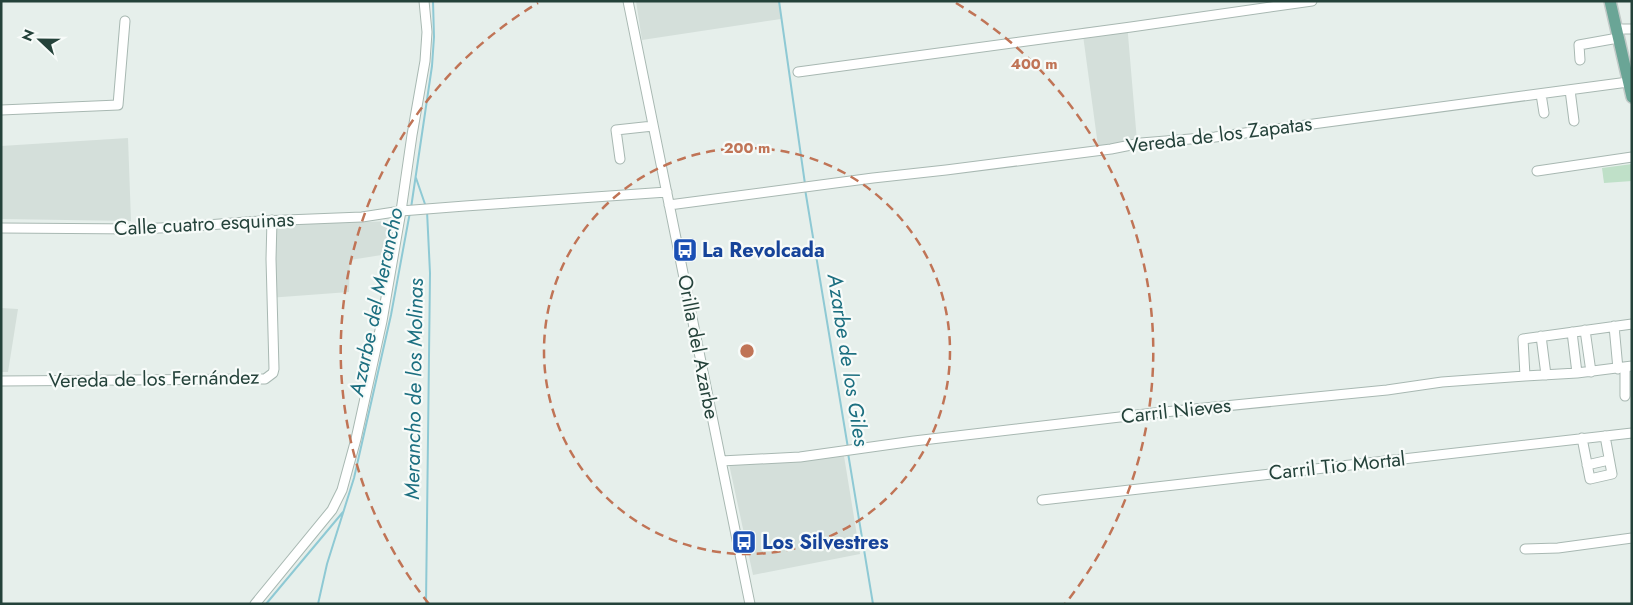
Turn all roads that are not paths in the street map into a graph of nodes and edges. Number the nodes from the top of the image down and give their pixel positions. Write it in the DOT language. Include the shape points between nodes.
graph roads {
  1 [pos="424,1"];
  2 [pos="628,1"];
  3 [pos="1312,1"];
  4 [pos="1610,1"];
  5 [pos="125,21"];
  6 [pos="1632,29"];
  7 [pos="1617,34"];
  8 [pos="1580,60"];
  9 [pos="1628,64"];
  10 [pos="798,72"];
  11 [pos="1628,82"];
  12 [pos="1570,90"];
  13 [pos="1541,94"];
  14 [pos="1632,97"];
  15 [pos="1,110"];
  16 [pos="1544,113"];
  17 [pos="1574,121"];
  18 [pos="653,126"];
  19 [pos="1632,157"];
  20 [pos="620,158"];
  21 [pos="1537,171"];
  22 [pos="667,192"];
  23 [pos="669,205"];
  24 [pos="406,211"];
  25 [pos="272,220"];
  26 [pos="1,228"];
  27 [pos="1632,324"];
  28 [pos="1614,326"];
  29 [pos="1585,330"];
  30 [pos="1572,332"];
  31 [pos="1541,336"];
  32 [pos="1625,367"];
  33 [pos="1590,372"];
  34 [pos="1577,374"];
  35 [pos="1546,375"];
  36 [pos="1524,376"];
  37 [pos="1,381"];
  38 [pos="1625,396"];
  39 [pos="1632,433"];
  40 [pos="1605,436"];
  41 [pos="1582,438"];
  42 [pos="721,460"];
  43 [pos="1609,460"];
  44 [pos="1587,465"];
  45 [pos="1042,500"];
  46 [pos="1632,538"];
  47 [pos="1525,549"];
  48 [pos="255,604"];
  49 [pos="750,604"];
  1 -- 24 [label="street" via="426,61 412,135"];
  2 -- 18 [label="street, Orilla del Azarbe"];
  3 -- 10 [label="street"];
  4 -- 7 [label="main road"];
  5 -- 15 [label="street" via="118,106"];
  6 -- 7 [label="street"];
  7 -- 8 [label="street" via="1579,44"];
  7 -- 9 [label="main road"];
  9 -- 11 [label="main road"];
  11 -- 12 [label="street, Vereda de los Zapatas"];
  11 -- 14 [label="main road"];
  12 -- 13 [label="street, Vereda de los Zapatas"];
  12 -- 17 [label="street"];
  13 -- 16 [label="street"];
  13 -- 23 [label="street, Vereda de los Zapatas"];
  18 -- 20 [label="street" via="616,130"];
  18 -- 22 [label="street, Orilla del Azarbe"];
  19 -- 21 [label="street"];
  22 -- 23 [label="street, Orilla del Azarbe"];
  22 -- 24 [label="street, Calle cuatro esquinas"];
  23 -- 42 [label="street, Orilla del Azarbe"];
  24 -- 25 [label="street, Calle cuatro esquinas" via="362,217"];
  24 -- 48 [label="street" via="342,490 332,510"];
  25 -- 26 [label="street, Calle cuatro esquinas" via="139,229"];
  25 -- 37 [label="street, Vereda de los Fernández" via="274,369 265,379"];
  27 -- 28 [label="street"];
  28 -- 29 [label="street"];
  28 -- 32 [label="street"];
  29 -- 30 [label="street"];
  29 -- 33 [label="street"];
  30 -- 31 [label="street"];
  30 -- 34 [label="street"];
  31 -- 35 [label="street"];
  31 -- 36 [label="street" via="1523,338"];
  32 -- 33 [label="street, Carril Nieves"];
  32 -- 38 [label="street"];
  33 -- 34 [label="street, Carril Nieves"];
  34 -- 35 [label="street, Carril Nieves"];
  35 -- 36 [label="street, Carril Nieves"];
  36 -- 42 [label="street, Carril Nieves" via="1144,414 800,457"];
  39 -- 40 [label="street, Carril Tio Mortal"];
  40 -- 41 [label="street, Carril Tio Mortal"];
  40 -- 43 [label="street"];
  41 -- 44 [label="street"];
  41 -- 45 [label="street, Carril Tio Mortal"];
  42 -- 49 [label="street, Orilla del Azarbe"];
  43 -- 44 [label="street"];
  43 -- 44 [label="street" via="1612,474 1590,479"];
  46 -- 47 [label="street"];
}
